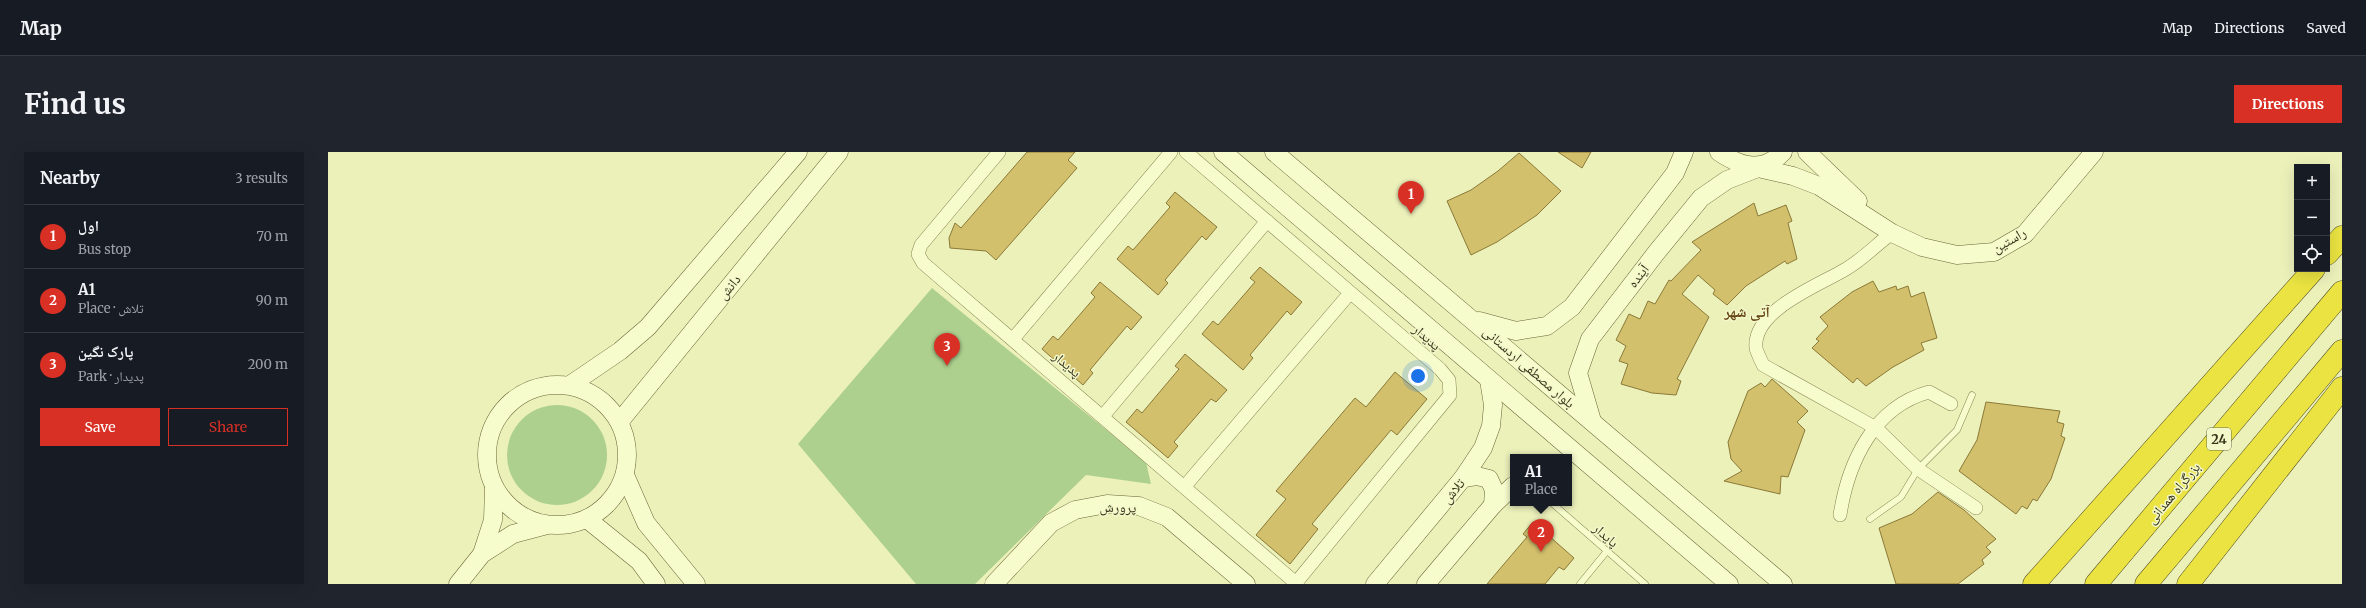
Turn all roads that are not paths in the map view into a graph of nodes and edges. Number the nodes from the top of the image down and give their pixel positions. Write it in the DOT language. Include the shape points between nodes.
graph roads {
  1 [pos="798,152"];
  2 [pos="839,152"];
  3 [pos="999,152"];
  4 [pos="1171,152"];
  5 [pos="1186,152"];
  6 [pos="1223,152"];
  7 [pos="1274,152"];
  8 [pos="1684,152"];
  9 [pos="1719,152"];
  10 [pos="1783,152"];
  11 [pos="1807,152"];
  12 [pos="2094,152"];
  13 [pos="1758,168"];
  14 [pos="1267,221"];
  15 [pos="1892,233"];
  16 [pos="2342,237"];
  17 [pos="2330,251"];
  18 [pos="2311,272"];
  19 [pos="2342,292"];
  20 [pos="1350,293"];
  21 [pos="1475,320"];
  22 [pos="1012,339"];
  23 [pos="2342,351"];
  24 [pos="1489,380"];
  25 [pos="570,385"];
  26 [pos="2342,388"];
  27 [pos="1972,394"];
  28 [pos="1951,404"];
  29 [pos="1103,416"];
  30 [pos="620,421"];
  31 [pos="1592,421"];
  32 [pos="1876,428"];
  33 [pos="1568,454"];
  34 [pos="1576,461"];
  35 [pos="1918,469"];
  36 [pos="625,475"];
  37 [pos="1463,478"];
  38 [pos="1185,486"];
  39 [pos="494,488"];
  40 [pos="1510,489"];
  41 [pos="1493,505"];
  42 [pos="1555,506"];
  43 [pos="1976,508"];
  44 [pos="1840,515"];
  45 [pos="587,519"];
  46 [pos="1870,519"];
  47 [pos="546,525"];
  48 [pos="1607,551"];
  49 [pos="482,554"];
  50 [pos="1389,576"];
  51 [pos="458,584"];
  52 [pos="656,584"];
  53 [pos="696,584"];
  54 [pos="994,584"];
  55 [pos="1246,584"];
  56 [pos="1296,584"];
  57 [pos="1375,584"];
  58 [pos="1426,584"];
  59 [pos="1580,584"];
  60 [pos="1645,584"];
  61 [pos="1728,584"];
  62 [pos="1783,584"];
  63 [pos="2034,584"];
  64 [pos="2096,584"];
  65 [pos="2146,584"];
  66 [pos="2188,584"];
  1 -- 25 [label="street" via="648,327 620,351"];
  2 -- 30 [label="street, دانش"];
  3 -- 22 [label="street, پدیدار" via="921,245 918,254 923,263"];
  4 -- 22 [label="street"];
  5 -- 14 [label="street, پدیدار"];
  6 -- 24 [label="street"];
  7 -- 21 [label="street, بلوار مصطفی اردستانی"];
  8 -- 21 [label="street" via="1675,173 1572,307 1547,326 1516,331"];
  9 -- 13 [label="street" via="1729,159"];
  10 -- 13 [label="street, آینده" via="1774,161"];
  11 -- 15 [label="street"];
  12 -- 15 [label="street, راستین" via="2025,234 1994,252 1958,255 1922,247"];
  13 -- 15 [label="street" via="1793,176 1818,186"];
  13 -- 31 [label="street, آینده" via="1727,180 1701,198 1590,339 1578,373"];
  14 -- 20 [label="street, پدیدار"];
  14 -- 29 [label="street"];
  15 -- 32 [label="street" via="1848,268 1817,287 1795,296 1771,314 1757,335 1756,348 1763,365"];
  16 -- 17 [label="highway"];
  18 -- 63 [label="highway"];
  19 -- 64 [label="highway, بزرگراه همدانی / 24"];
  20 -- 38 [label="street"];
  20 -- 56 [label="street, پدیدار" via="1440,369 1449,380 1450,395"];
  21 -- 31 [label="street, بلوار مصطفی اردستانی"];
  22 -- 29 [label="street, پدیدار"];
  23 -- 65 [label="highway, 24"];
  24 -- 33 [label="street"];
  24 -- 37 [label="street, تلاش" via="1493,404 1491,426 1483,448"];
  25 -- 30 [label="street" via="590,392 607,404"];
  25 -- 39 [label="street" via="548,384 526,391 508,404 494,422 488,444 488,466"];
  26 -- 66 [label="highway"];
  27 -- 35 [label="lane" via="1957,430"];
  28 -- 32 [label="street" via="1929,392 1914,396 1897,405"];
  29 -- 38 [label="street, پدیدار"];
  30 -- 36 [label="street" via="627,445"];
  31 -- 62 [label="street, بلوار مصطفی اردستانی"];
  32 -- 35 [label="street"];
  32 -- 44 [label="street" via="1856,459 1845,486"];
  34 -- 61 [label="street"];
  35 -- 43 [label="street"];
  35 -- 46 [label="lane" via="1901,497"];
  36 -- 45 [label="street" via="617,492 604,508"];
  36 -- 53 [label="street" via="646,523"];
  37 -- 41 [label="street" via="1477,476 1489,479 1494,490"];
  37 -- 50 [label="street, تلاش"];
  38 -- 56 [label="street, پدیدار"];
  39 -- 47 [label="street" via="508,505 526,518"];
  39 -- 49 [label="street" via="494,520"];
  40 -- 41 [label="street"];
  41 -- 58 [label="street"];
  42 -- 48 [label="lane, پایدار"];
  45 -- 47 [label="street" via="567,525"];
  45 -- 52 [label="street" via="639,561"];
  47 -- 49 [label="street" via="513,534"];
  48 -- 59 [label="lane"];
  48 -- 60 [label="lane, پایدار"];
  49 -- 51 [label="street"];
  50 -- 57 [label="street, تلاش"];
  54 -- 55 [label="street, پرورش" via="1051,522 1075,510 1107,504 1139,506 1167,517"];
}
